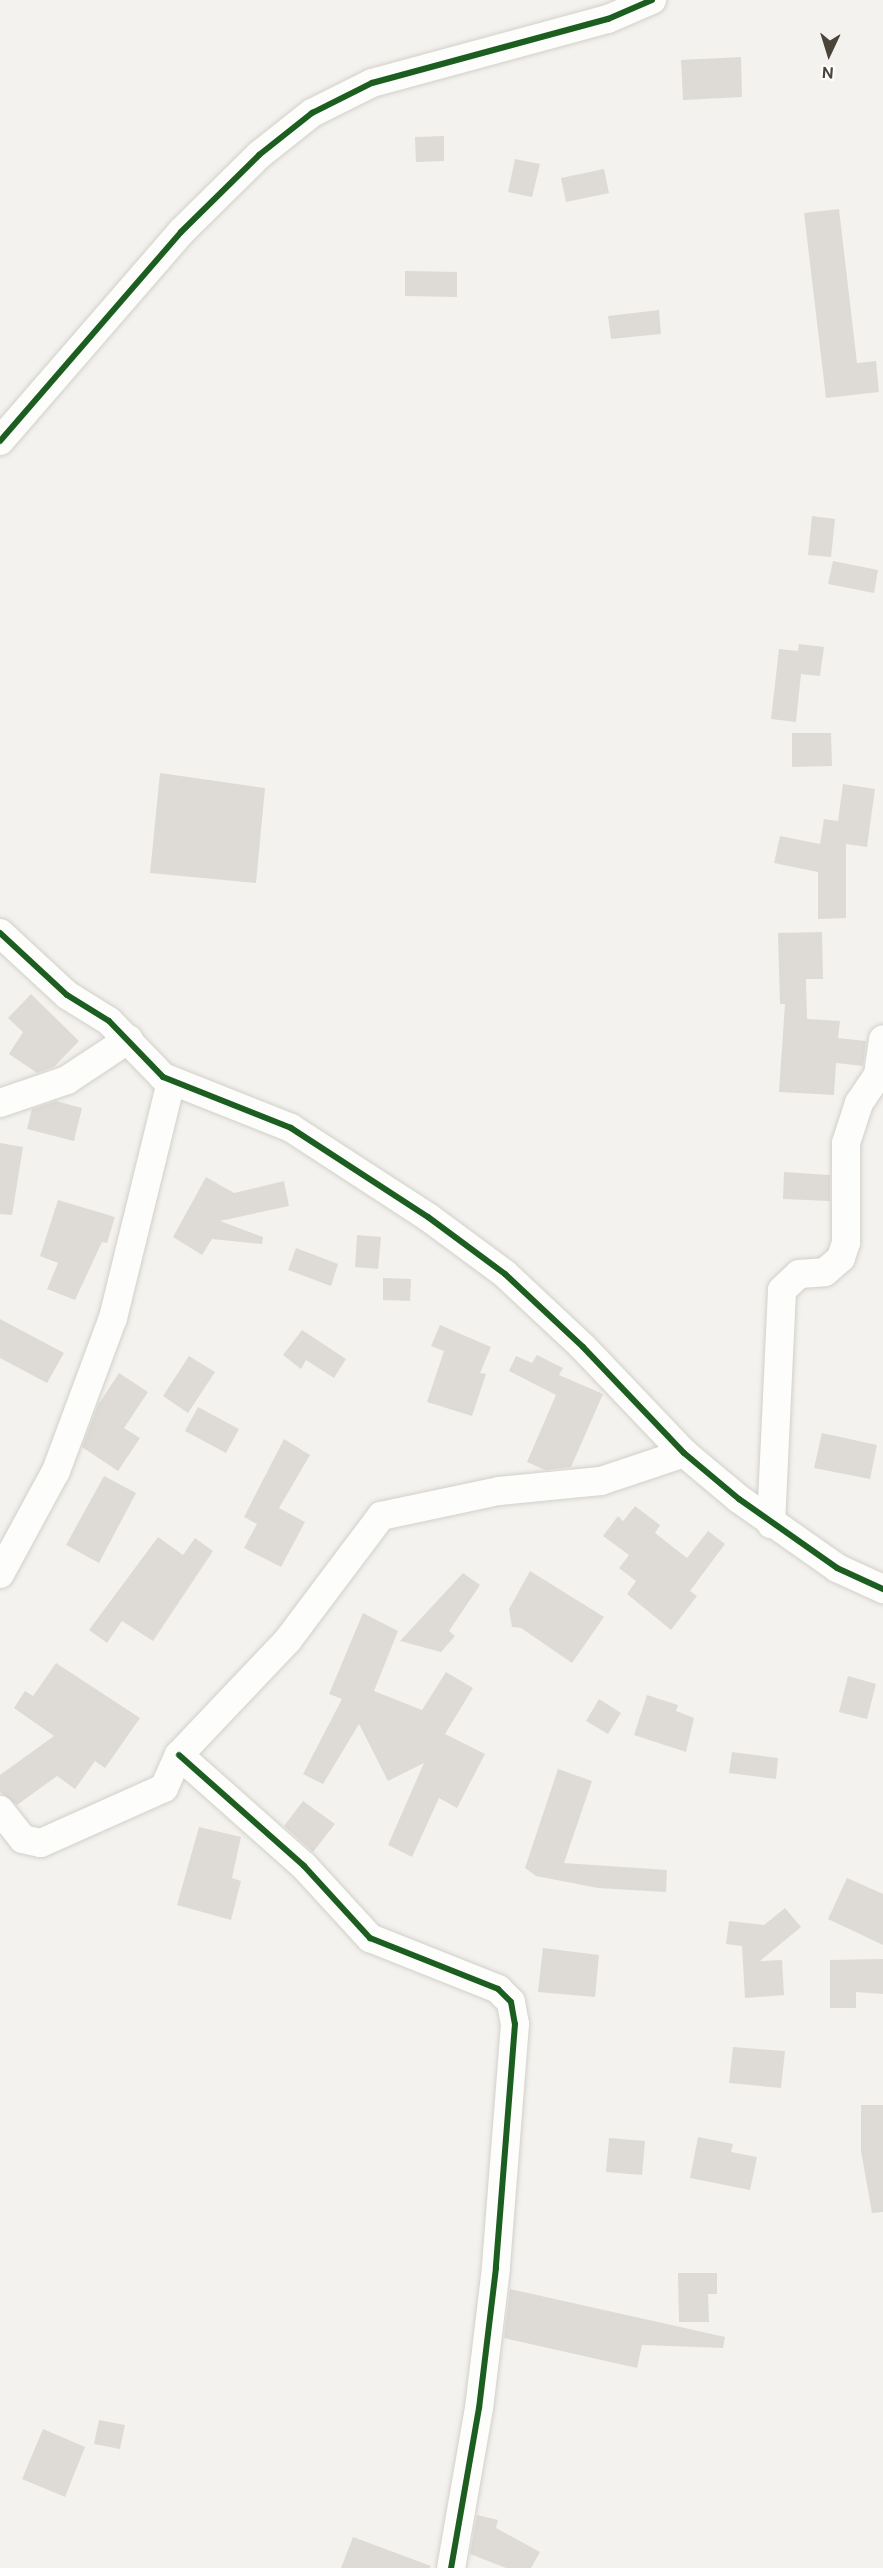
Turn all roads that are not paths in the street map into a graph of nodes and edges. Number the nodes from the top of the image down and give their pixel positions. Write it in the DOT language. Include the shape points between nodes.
graph roads {
  1 [pos="651,0"];
  2 [pos="0,441"];
  3 [pos="0,933"];
  4 [pos="129,1039"];
  5 [pos="883,1039"];
  6 [pos="171,1082"];
  7 [pos="0,1103"];
  8 [pos="684,1453"];
  9 [pos="771,1524"];
  10 [pos="0,1574"];
  11 [pos="883,1589"];
  12 [pos="180,1755"];
  13 [pos="0,1810"];
  14 [pos="451,2568"];
  1 -- 2 [label="street" via="608,19 372,83 312,113 259,155 181,232"];
  3 -- 4 [label="street" via="68,995"];
  4 -- 6 [label="street"];
  4 -- 7 [label="street" via="67,1080"];
  5 -- 9 [label="street" via="878,1075 859,1103 846,1143 846,1243 841,1258 825,1272 794,1277 782,1290"];
  6 -- 8 [label="street" via="291,1128 428,1216 505,1274 583,1347"];
  6 -- 10 [label="street" via="113,1318 56,1471"];
  8 -- 9 [label="street"];
  8 -- 12 [label="street" via="601,1481 499,1491 381,1516 288,1640"];
  9 -- 11 [label="street" via="837,1568"];
  12 -- 13 [label="street" via="164,1788 51,1840 23,1839"];
  12 -- 14 [label="street" via="304,1866 370,1938 498,1989 511,2002 515,2024 496,2268 479,2408"];
}
